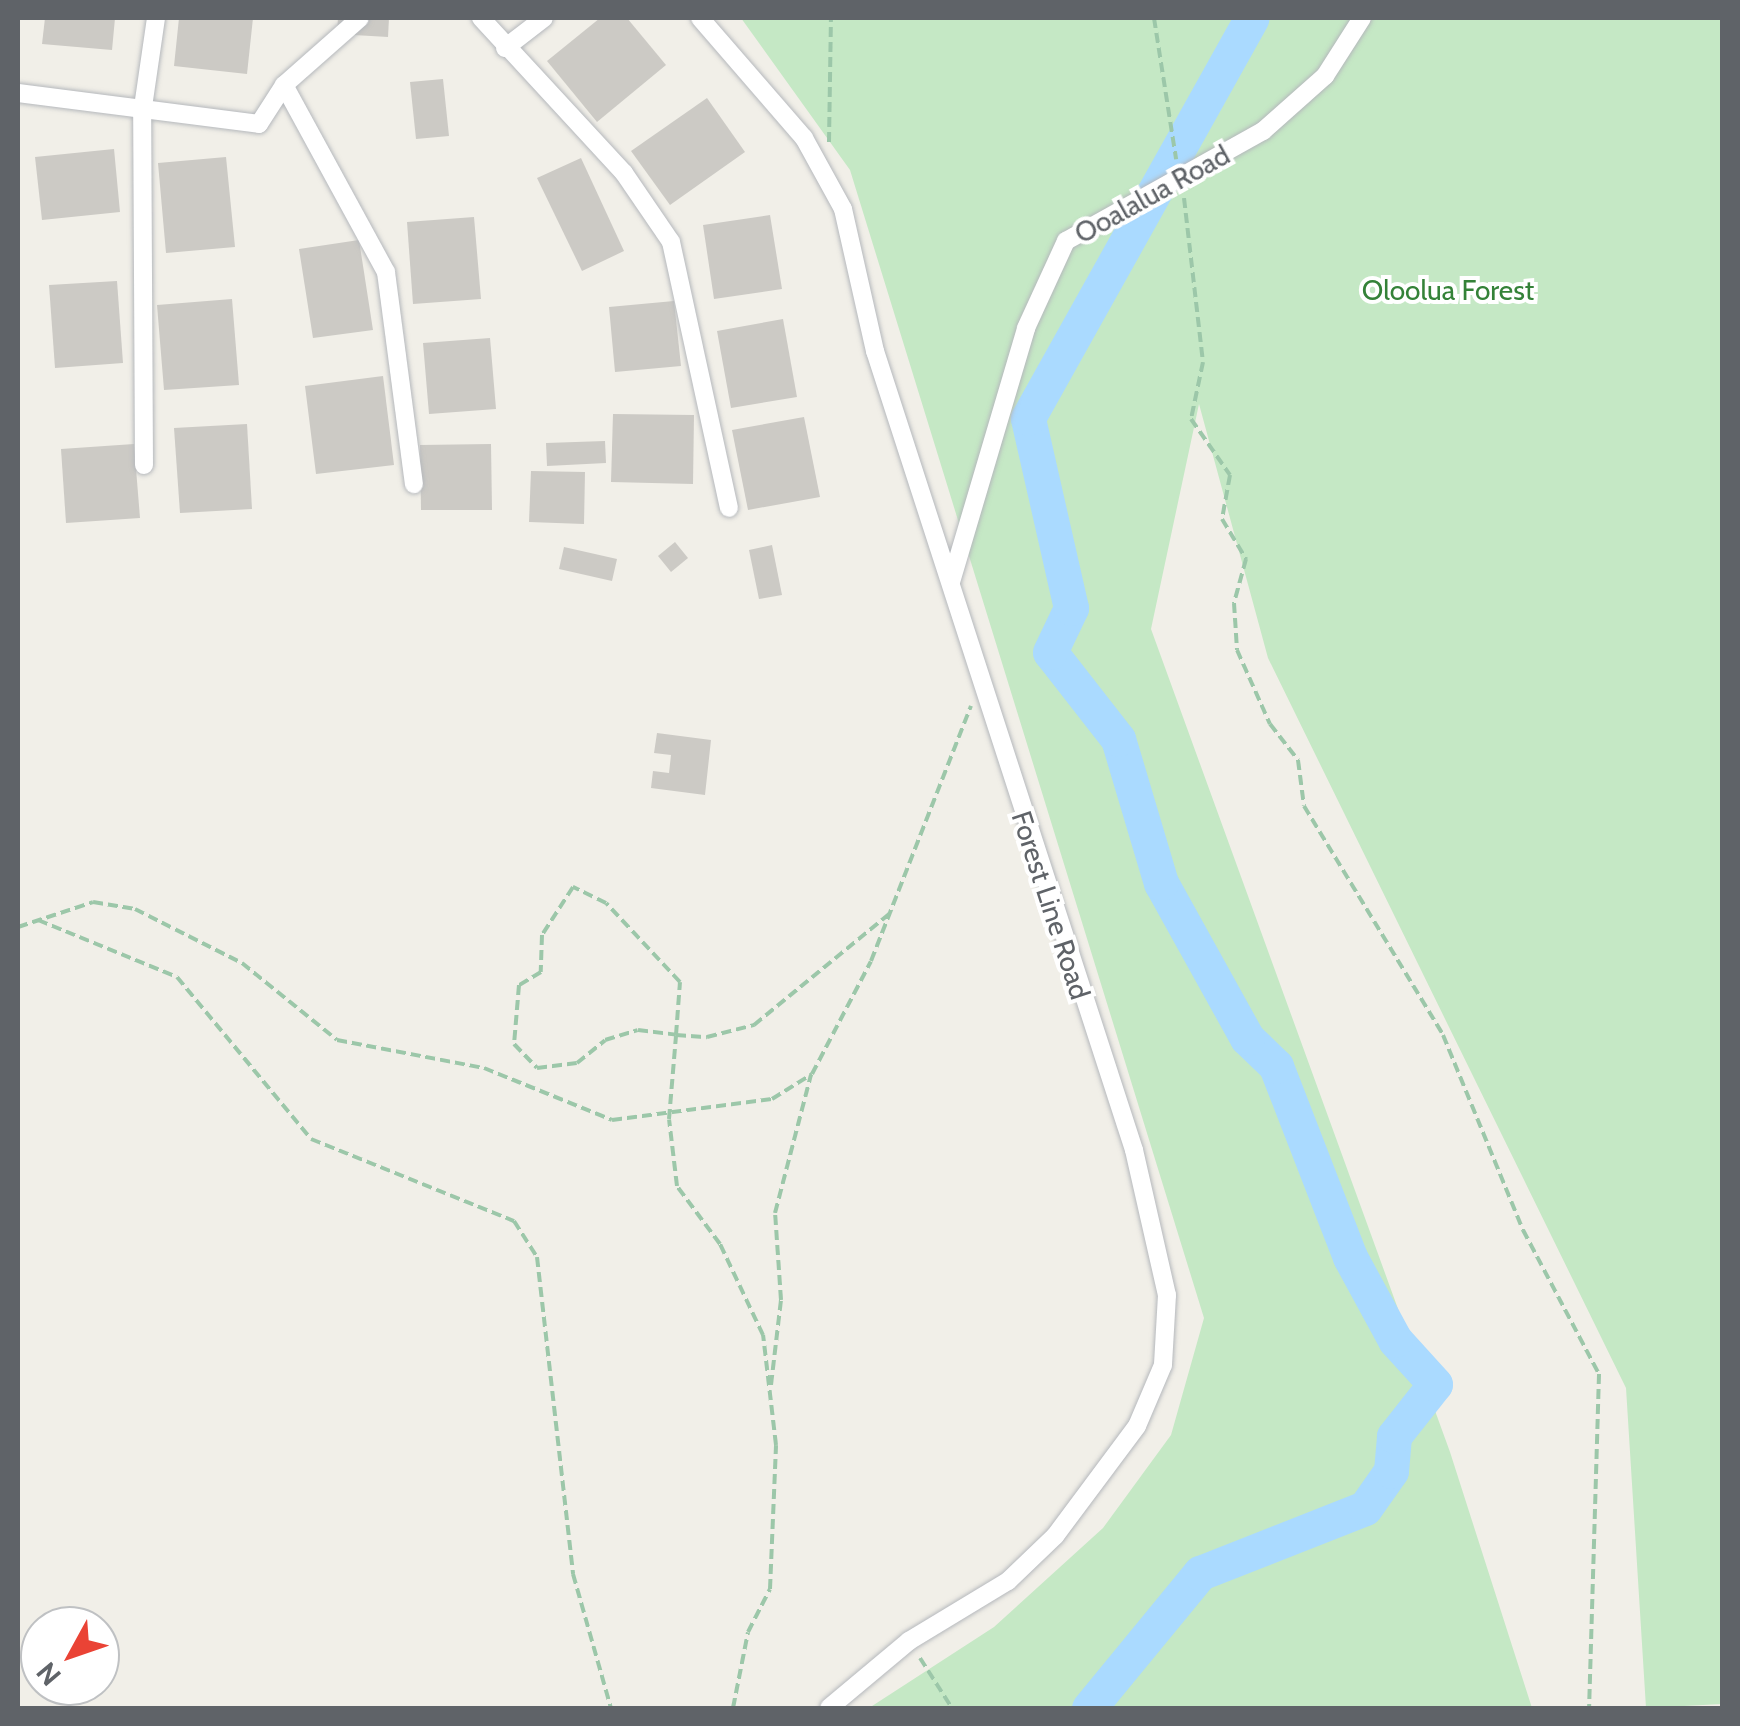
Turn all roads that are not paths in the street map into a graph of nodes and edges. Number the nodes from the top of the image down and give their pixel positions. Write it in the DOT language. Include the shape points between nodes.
graph roads {
  1 [pos="156,18"];
  2 [pos="360,18"];
  3 [pos="482,18"];
  4 [pos="544,18"];
  5 [pos="700,18"];
  6 [pos="1362,18"];
  7 [pos="506,48"];
  8 [pos="284,84"];
  9 [pos="18,93"];
  10 [pos="142,114"];
  11 [pos="144,465"];
  12 [pos="414,484"];
  13 [pos="729,508"];
  14 [pos="951,582"];
  15 [pos="828,1708"];
  1 -- 10 [label="street"];
  2 -- 8 [label="street"];
  3 -- 7 [label="street"];
  4 -- 7 [label="street"];
  5 -- 14 [label="street, Forest Line Road" via="827,176"];
  6 -- 14 [label="street, Ooalalua Road" via="1299,103 1180,180 1094,220 1047,269"];
  7 -- 13 [label="street" via="624,173 670,242"];
  8 -- 10 [label="street" via="259,124"];
  8 -- 12 [label="street" via="386,272"];
  9 -- 10 [label="street"];
  10 -- 11 [label="street"];
  14 -- 15 [label="street, Forest Line Road" via="1156,1230 1167,1295 1163,1365 1137,1426 1055,1536 1008,1581 909,1641"];
}
